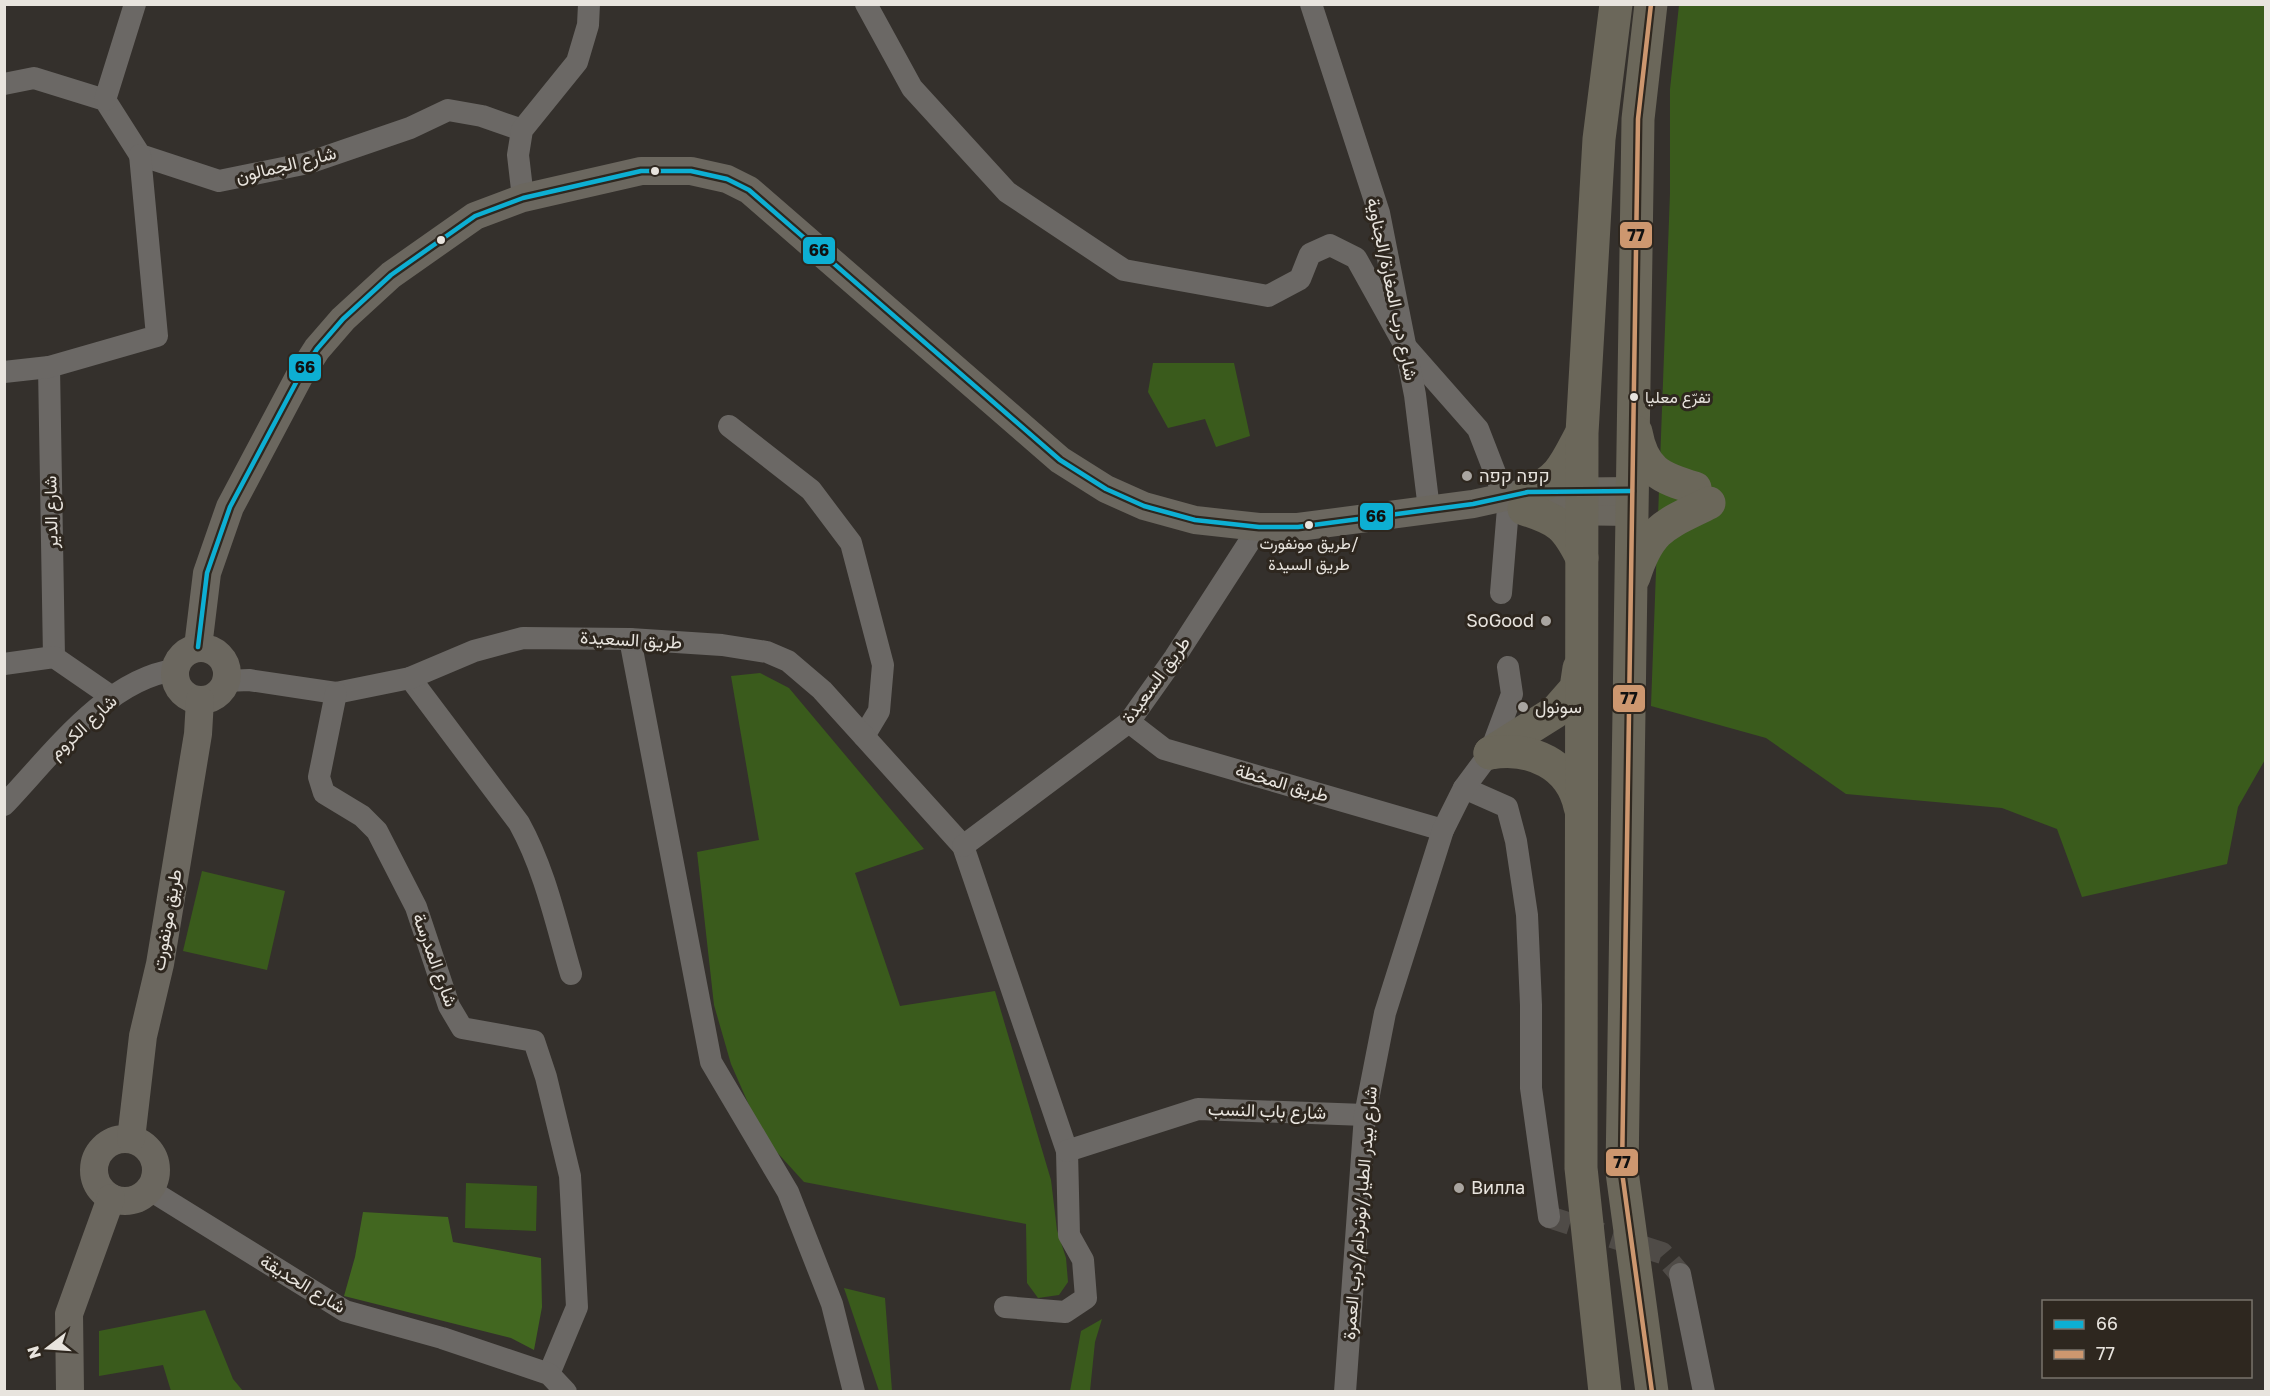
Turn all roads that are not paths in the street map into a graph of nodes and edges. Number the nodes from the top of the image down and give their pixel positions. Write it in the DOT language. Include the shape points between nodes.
graph roads {
  1 [pos="135,4"];
  2 [pos="589,4"];
  3 [pos="866,4"];
  4 [pos="1311,4"];
  5 [pos="1616,4"];
  6 [pos="1651,4"];
  7 [pos="4,84"];
  8 [pos="105,100"];
  9 [pos="522,130"];
  10 [pos="140,155"];
  11 [pos="523,198"];
  12 [pos="1405,346"];
  13 [pos="48,367"];
  14 [pos="4,372"];
  15 [pos="1634,421"];
  16 [pos="729,426"];
  17 [pos="1582,433"];
  18 [pos="1516,501"];
  19 [pos="1631,501"];
  20 [pos="1583,502"];
  21 [pos="1429,509"];
  22 [pos="1259,527"];
  23 [pos="1582,558"];
  24 [pos="1630,590"];
  25 [pos="1501,594"];
  26 [pos="630,639"];
  27 [pos="1583,645"];
  28 [pos="198,647"];
  29 [pos="54,657"];
  30 [pos="4,664"];
  31 [pos="1508,667"];
  32 [pos="175,670"];
  33 [pos="410,678"];
  34 [pos="226,681"];
  35 [pos="336,693"];
  36 [pos="112,697"];
  37 [pos="200,700"];
  38 [pos="1129,722"];
  39 [pos="864,736"];
  40 [pos="1490,753"];
  41 [pos="1464,788"];
  42 [pos="4,805"];
  43 [pos="1582,820"];
  44 [pos="1443,830"];
  45 [pos="963,846"];
  46 [pos="571,974"];
  47 [pos="1365,1115"];
  48 [pos="131,1139"];
  49 [pos="1067,1151"];
  50 [pos="150,1190"];
  51 [pos="111,1198"];
  52 [pos="1549,1217"];
  53 [pos="1680,1274"];
  54 [pos="1005,1307"];
  55 [pos="549,1374"];
  56 [pos="70,1392"];
  57 [pos="566,1392"];
  58 [pos="854,1392"];
  59 [pos="1345,1392"];
  60 [pos="1605,1392"];
  61 [pos="1652,1392"];
  62 [pos="1704,1392"];
  1 -- 8 [label="street"];
  2 -- 9 [label="street" via="588,25 577,63"];
  3 -- 12 [label="street" via="912,88 1007,192 1124,270 1268,296 1300,279 1310,254 1330,245 1356,258"];
  4 -- 12 [label="street, شارع درب المغارة/الجناوية" via="1379,213"];
  5 -- 17 [label="highway" via="1599,139"];
  6 -- 15 [label="highway" via="1638,119"];
  7 -- 8 [label="street" via="34,78"];
  8 -- 10 [label="street"];
  9 -- 10 [label="street, شارع الجمالون" via="482,116 448,110 410,128 308,164 219,181"];
  9 -- 11 [label="street" via="518,155"];
  10 -- 13 [label="street" via="157,336"];
  11 -- 22 [label="main road" via="641,171 691,171 727,179 749,190 1060,460 1106,489 1144,506 1196,520"];
  11 -- 28 [label="main road" via="475,216 391,275 317,349 230,507 207,573"];
  12 -- 18 [label="street" via="1478,429"];
  12 -- 21 [label="street, شارع درب المغارة/الجناوية"];
  13 -- 14 [label="street"];
  13 -- 29 [label="street, شارع الدير"];
  15 -- 19 [label="highway"];
  15 -- 24 [label="highway" via="1646,461 1665,480 1702,496 1659,529 1643,550"];
  16 -- 39 [label="street" via="811,490 851,543 883,665 879,711"];
  17 -- 18 [label="highway" via="1557,477"];
  17 -- 20 [label="highway"];
  18 -- 20 [label="main road"];
  18 -- 21 [label="main road"];
  18 -- 23 [label="highway" via="1559,522"];
  18 -- 25 [label="street"];
  19 -- 20 [label="main road"];
  19 -- 24 [label="highway"];
  20 -- 23 [label="highway"];
  21 -- 22 [label="main road" via="1298,527"];
  22 -- 38 [label="street, طريق السعيدة"];
  23 -- 27 [label="highway"];
  24 -- 61 [label="highway" via="1622,1172"];
  26 -- 33 [label="street, طريق السعيدة" via="523,638 474,651"];
  26 -- 39 [label="street, طريق السعيدة" via="767,652 788,661 822,690"];
  26 -- 58 [label="street" via="711,1062 788,1192 832,1304"];
  27 -- 40 [label="highway" via="1576,688 1554,712"];
  27 -- 43 [label="highway"];
  28 -- 32 [label="main road" via="182,655"];
  28 -- 34 [label="main road" via="221,657"];
  29 -- 30 [label="street"];
  29 -- 36 [label="street"];
  31 -- 40 [label="street, شارع بيدر الطيار/نوتردام/درب العمرة" via="1512,694"];
  32 -- 36 [label="street, شارع الكروم" via="154,673"];
  32 -- 37 [label="main road" via="178,687"];
  33 -- 35 [label="street, طريق السعيدة"];
  33 -- 46 [label="street" via="519,823 531,845"];
  34 -- 35 [label="street, طريق السعيدة" via="249,680"];
  34 -- 37 [label="main road" via="216,695"];
  35 -- 55 [label="street, شارع المدرسة" via="319,777 324,793 362,816 377,831 416,907 448,1006 462,1028 534,1041 546,1077 570,1176 577,1307"];
  36 -- 42 [label="street, شارع الكروم"];
  37 -- 48 [label="main road, طريق مونفورت" via="198,734 160,964 143,1036"];
  38 -- 44 [label="street, طريق المخطة" via="1164,749"];
  38 -- 45 [label="street, طريق السعيدة"];
  39 -- 45 [label="street, طريق السعيدة"];
  40 -- 41 [label="street, شارع بيدر الطيار/نوتردام/درب العمرة"];
  40 -- 43 [label="highway" via="1508,750 1556,765 1577,790"];
  41 -- 44 [label="street, شارع بيدر الطيار/نوتردام/درب العمرة"];
  41 -- 52 [label="street" via="1507,807 1516,842 1527,915 1531,1088"];
  43 -- 60 [label="highway" via="1581,1168"];
  44 -- 47 [label="street, شارع بيدر الطيار/نوتردام/درب العمرة" via="1385,1013"];
  45 -- 49 [label="street, طريق السعيدة"];
  47 -- 49 [label="street, شارع باب النسب" via="1198,1109"];
  47 -- 59 [label="street, شارع بيدر الطيار/نوتردام/درب العمرة"];
  48 -- 50 [label="main road" via="141,1142 155,1159 155,1180"];
  48 -- 51 [label="main road" via="111,1142 97,1155 97,1184"];
  49 -- 54 [label="street, طريق السعيدة" via="1070,1235 1083,1260 1086,1298 1065,1312"];
  50 -- 51 [label="main road" via="131,1201"];
  50 -- 55 [label="street, شارع الحديقة" via="345,1311"];
  51 -- 56 [label="main road" via="69,1314"];
  53 -- 62 [label="street"];
  55 -- 57 [label="street, شارع الحديقة"];
}
